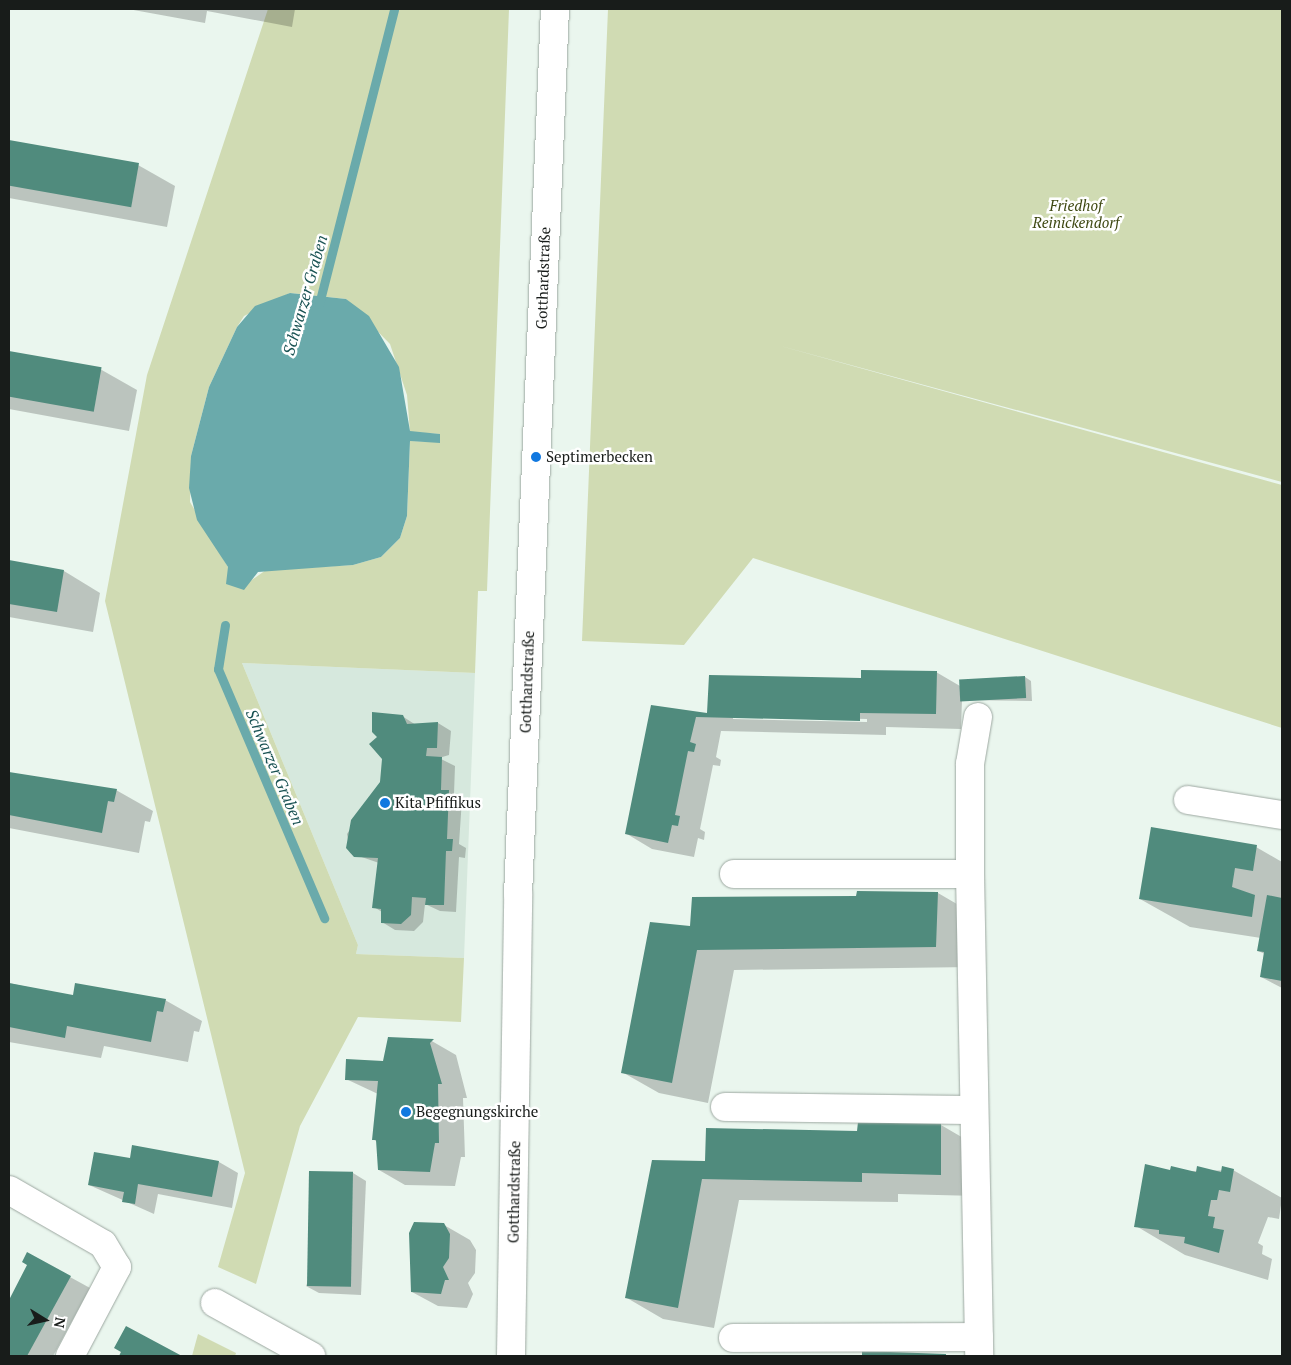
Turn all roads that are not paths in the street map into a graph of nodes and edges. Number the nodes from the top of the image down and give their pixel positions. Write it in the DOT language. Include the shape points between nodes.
graph roads {
  1 [pos="555,9"];
  2 [pos="978,717"];
  3 [pos="1188,800"];
  4 [pos="1282,815"];
  5 [pos="734,874"];
  6 [pos="970,874"];
  7 [pos="725,1107"];
  8 [pos="974,1110"];
  9 [pos="9,1190"];
  10 [pos="215,1303"];
  11 [pos="733,1338"];
  12 [pos="979,1347"];
  13 [pos="70,1356"];
  14 [pos="311,1356"];
  15 [pos="511,1356"];
  1 -- 15 [label="main road, Gotthardstraße" via="518,895"];
  2 -- 6 [label="main road" via="970,764"];
  3 -- 4 [label="main road"];
  5 -- 6 [label="main road"];
  6 -- 8 [label="main road"];
  7 -- 8 [label="main road"];
  8 -- 12 [label="main road"];
  9 -- 13 [label="main road" via="103,1244 117,1267"];
  10 -- 14 [label="main road"];
  11 -- 12 [label="main road"];
}
